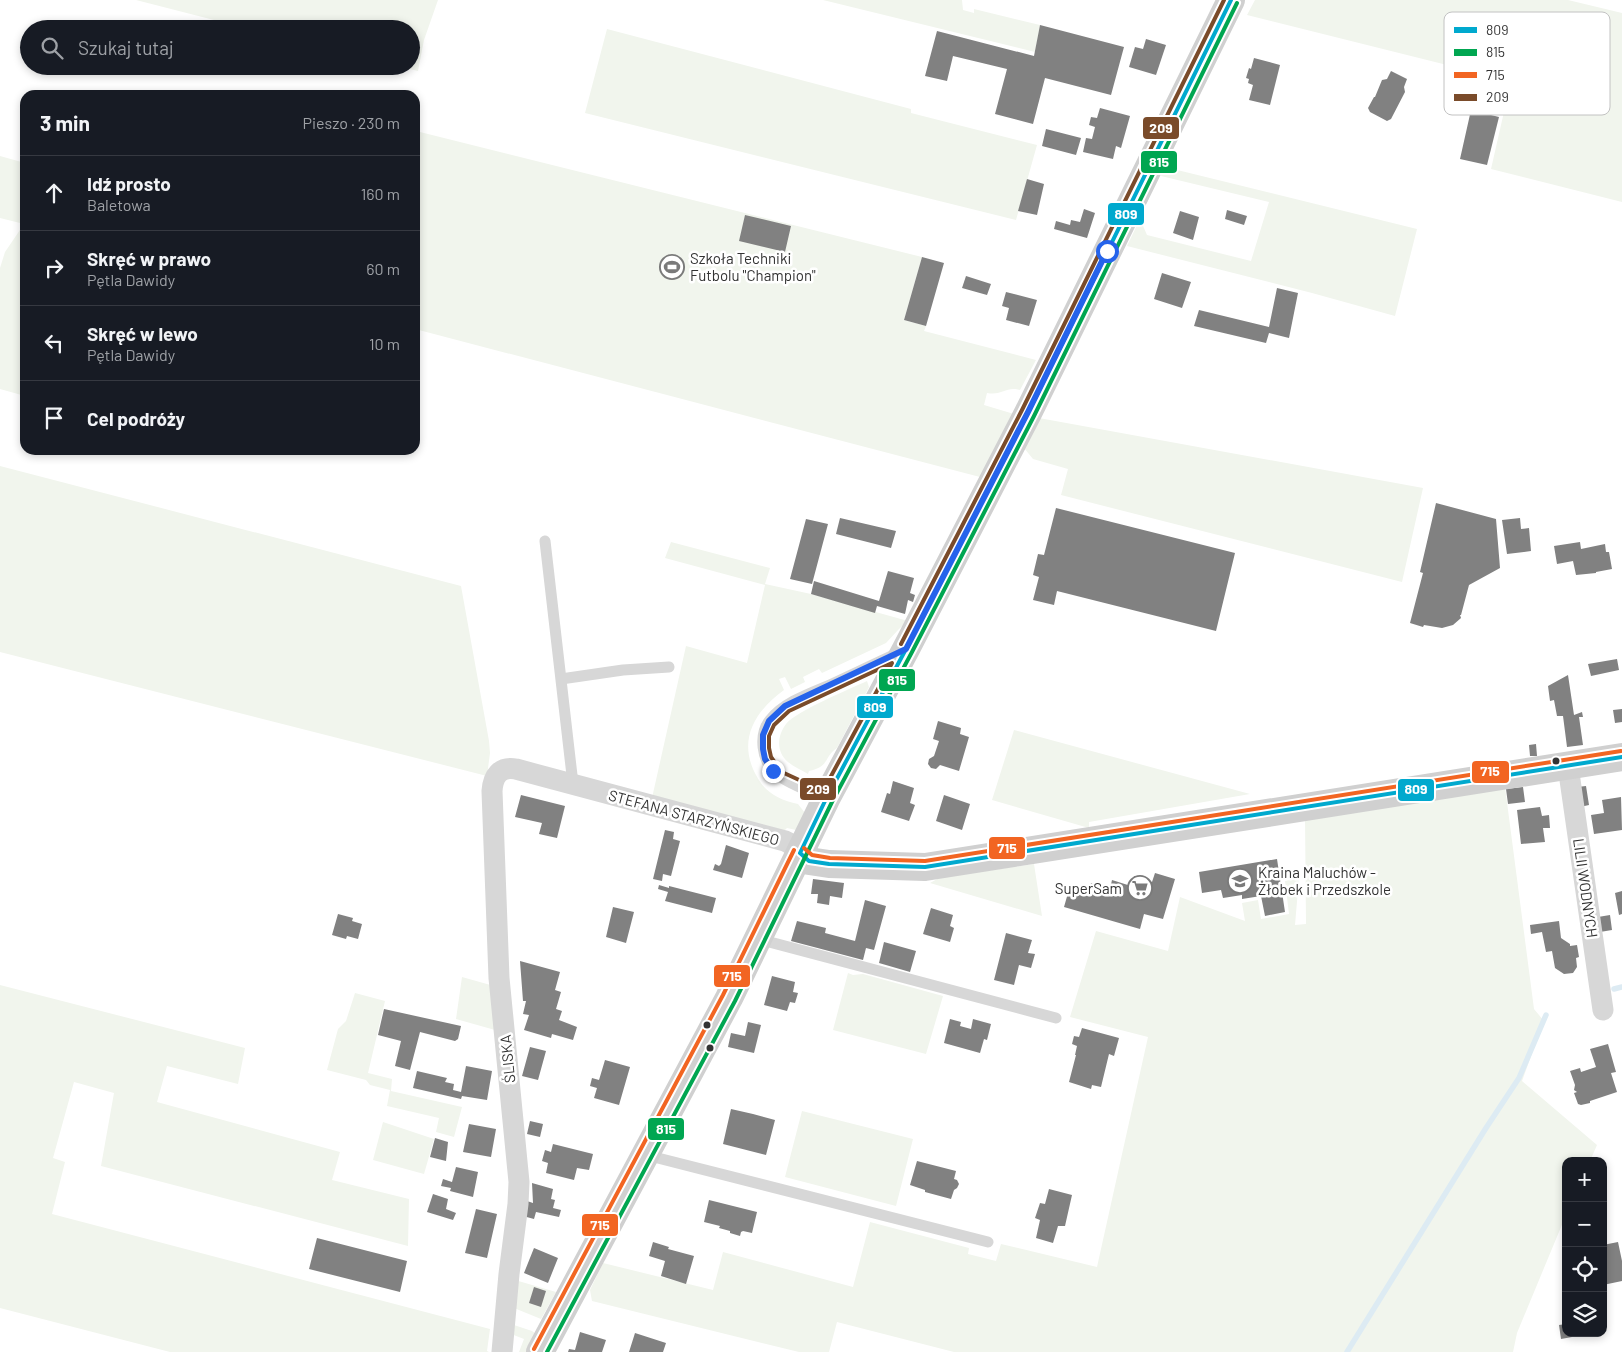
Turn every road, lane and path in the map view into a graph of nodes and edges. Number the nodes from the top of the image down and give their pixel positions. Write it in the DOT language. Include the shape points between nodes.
graph roads {
  1 [pos="1231,0"];
  2 [pos="546,541"];
  3 [pos="906,649"];
  4 [pos="669,667"];
  5 [pos="561,679"];
  6 [pos="1622,758"];
  7 [pos="1568,766"];
  8 [pos="502,769"];
  9 [pos="573,784"];
  10 [pos="826,799"];
  11 [pos="800,853"];
  12 [pos="758,939"];
  13 [pos="1603,1010"];
  14 [pos="1056,1018"];
  15 [pos="646,1155"];
  16 [pos="988,1242"];
  17 [pos="502,1352"];
  18 [pos="540,1352"];
  1 -- 3 [label="street" via="1028,412"];
  2 -- 5 [label="lane"];
  3 -- 10 [label="street"];
  3 -- 10 [label="lane" via="785,706 769,721 763,735 763,749 773,771"];
  4 -- 5 [label="lane"];
  5 -- 9 [label="lane"];
  6 -- 7 [label="street, STEFANA STARZYŃSKIEGO"];
  7 -- 11 [label="street, STEFANA STARZYŃSKIEGO" via="925,867 829,864 809,861"];
  7 -- 13 [label="street, LILII WODNYCH"];
  8 -- 9 [label="street, STEFANA STARZYŃSKIEGO" via="516,769"];
  8 -- 17 [label="street, ŚLISKA" via="495,778 492,791 494,878 499,978 519,1182"];
  9 -- 11 [label="street, STEFANA STARZYŃSKIEGO" via="785,841"];
  10 -- 11 [label="street"];
  11 -- 12 [label="street"];
  12 -- 14 [label="lane"];
  12 -- 15 [label="street"];
  15 -- 16 [label="lane"];
  15 -- 18 [label="street"];
}
